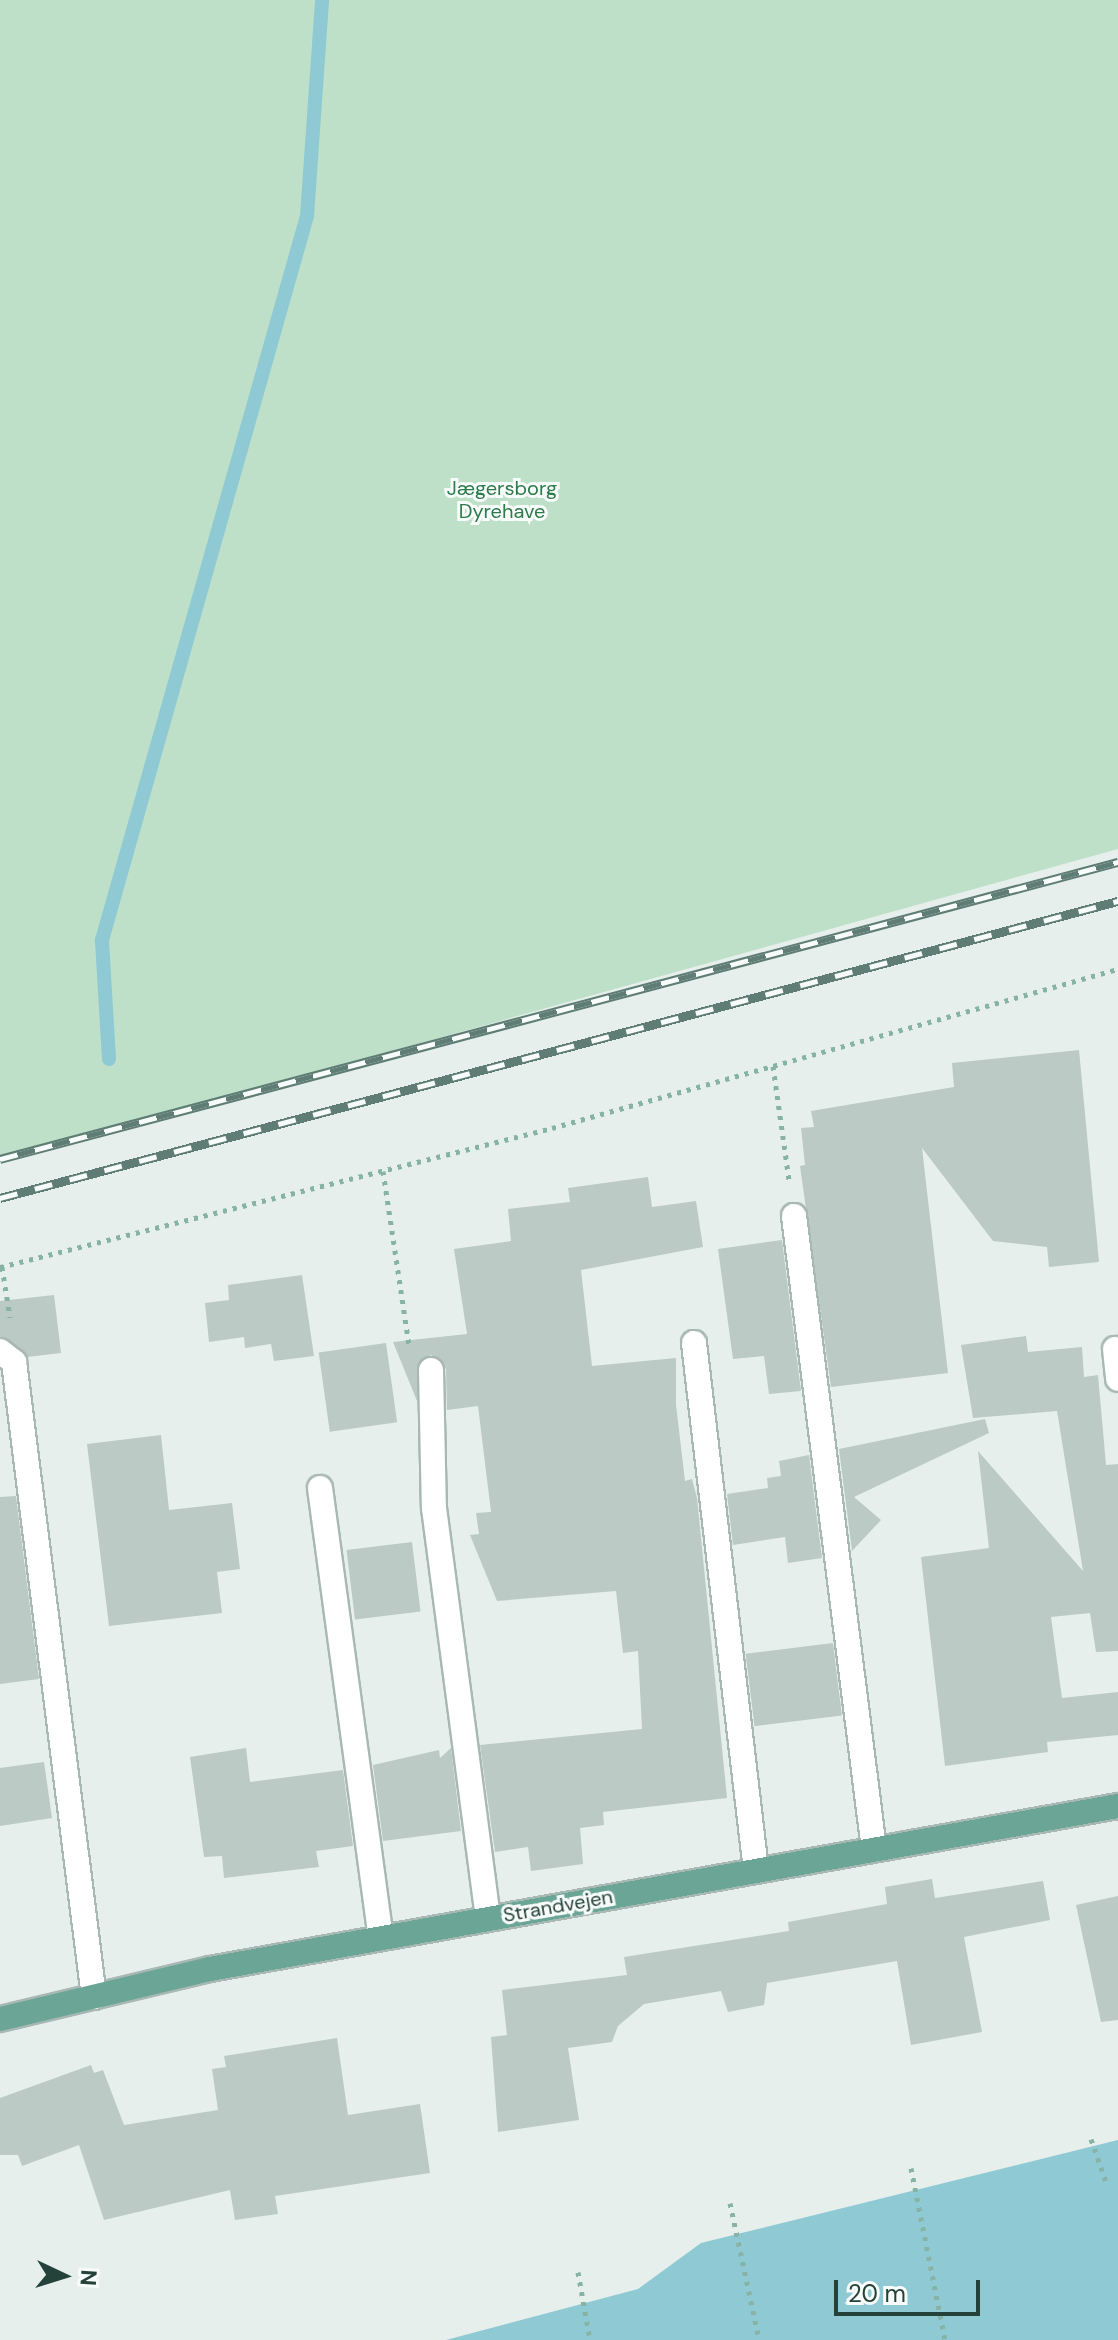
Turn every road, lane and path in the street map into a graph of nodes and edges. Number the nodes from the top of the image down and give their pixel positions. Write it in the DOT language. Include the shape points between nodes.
graph roads {
  1 [pos="1118,969"];
  2 [pos="773,1066"];
  3 [pos="383,1171"];
  4 [pos="794,1216"];
  5 [pos="1,1267"];
  6 [pos="694,1343"];
  7 [pos="1115,1349"];
  8 [pos="3,1351"];
  9 [pos="431,1370"];
  10 [pos="1118,1379"];
  11 [pos="320,1488"];
  12 [pos="1118,1806"];
  13 [pos="874,1849"];
  14 [pos="756,1870"];
  15 [pos="488,1918"];
  16 [pos="381,1938"];
  17 [pos="94,1997"];
  18 [pos="0,2019"];
  19 [pos="1091,2139"];
  20 [pos="911,2168"];
  21 [pos="1107,2185"];
  22 [pos="730,2203"];
  23 [pos="578,2272"];
  24 [pos="590,2340"];
  25 [pos="759,2340"];
  26 [pos="945,2340"];
  1 -- 2 [label="path"];
  2 -- 3 [label="path"];
  2 -- 4 [label="path"];
  3 -- 5 [label="path"];
  3 -- 9 [label="path" via="410,1349"];
  4 -- 13 [label="lane"];
  5 -- 8 [label="path"];
  6 -- 14 [label="lane"];
  7 -- 10 [label="lane"];
  8 -- 17 [label="lane" via="14,1362"];
  9 -- 15 [label="lane" via="434,1508"];
  11 -- 16 [label="lane"];
  12 -- 13 [label="main road, Strandvejen"];
  13 -- 14 [label="main road, Strandvejen"];
  14 -- 15 [label="main road, Strandvejen"];
  15 -- 16 [label="main road, Strandvejen"];
  16 -- 17 [label="main road, Strandvejen"];
  17 -- 18 [label="main road, Strandvejen"];
  19 -- 21 [label="path"];
  20 -- 26 [label="path"];
  22 -- 25 [label="path"];
  23 -- 24 [label="path"];
}
